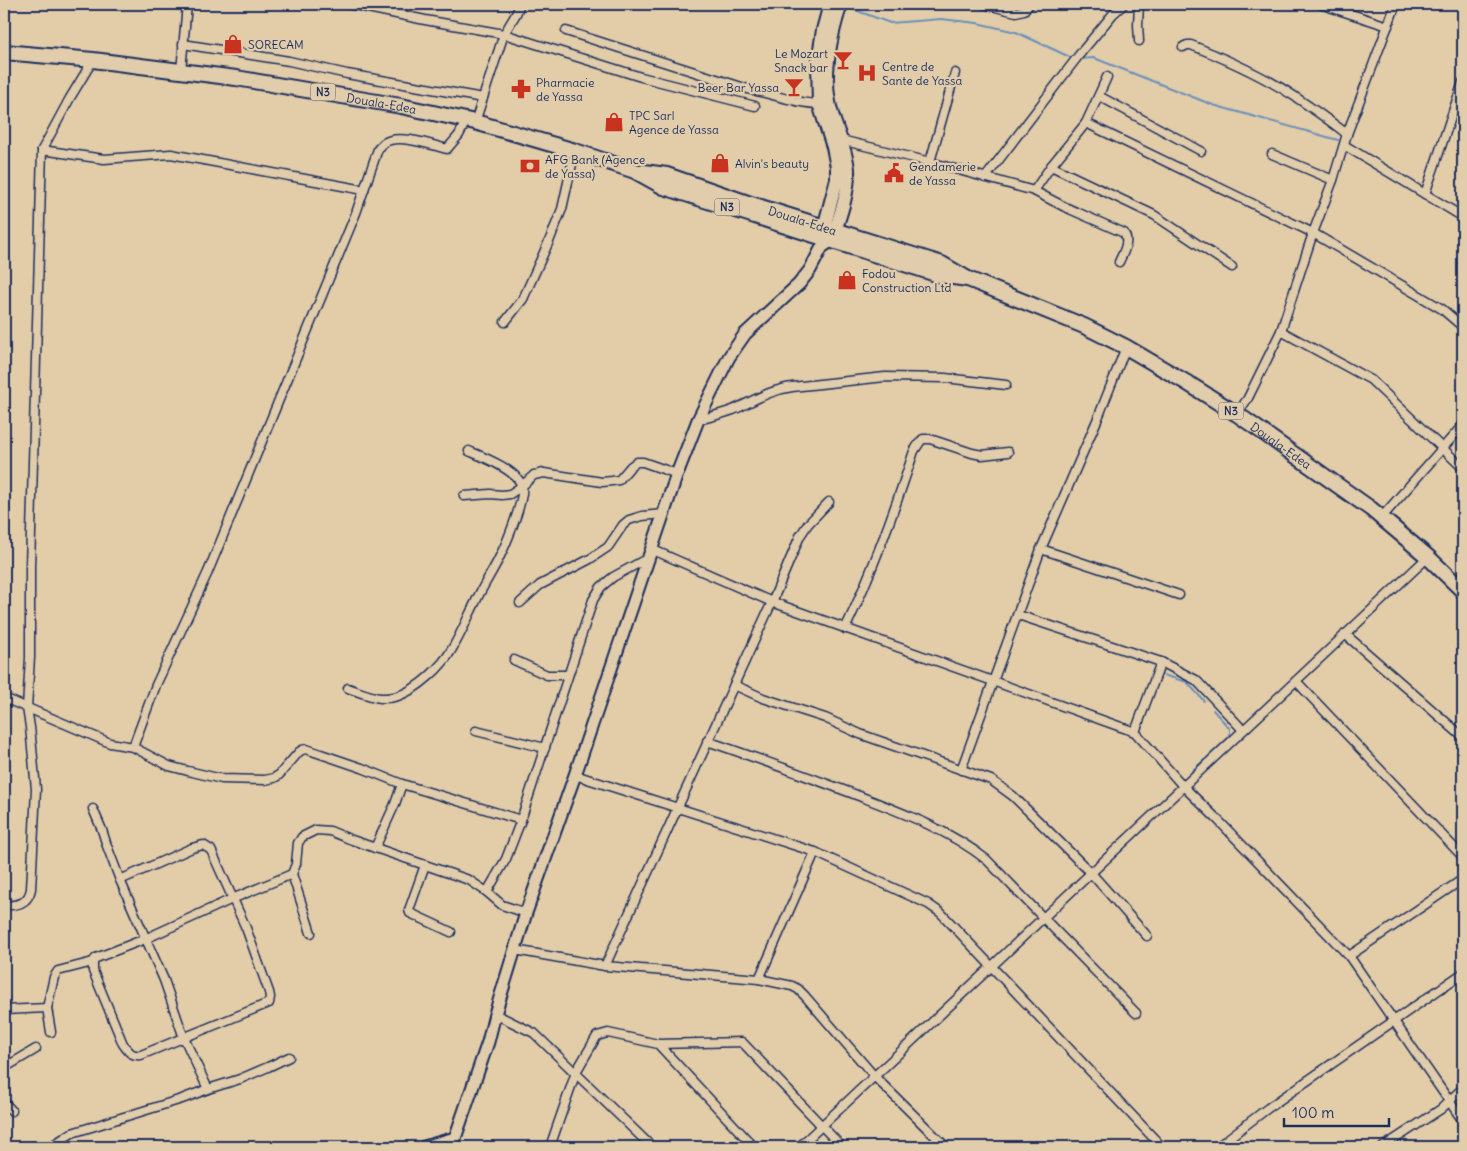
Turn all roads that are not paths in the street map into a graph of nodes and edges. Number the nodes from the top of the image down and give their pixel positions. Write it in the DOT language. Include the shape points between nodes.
graph roads {
  1 [pos="187,4"];
  2 [pos="349,4"];
  3 [pos="519,4"];
  4 [pos="830,4"];
  5 [pos="841,4"];
  6 [pos="983,4"];
  7 [pos="1030,4"];
  8 [pos="1124,4"];
  9 [pos="1139,4"];
  10 [pos="1320,4"];
  11 [pos="1396,4"];
  12 [pos="379,6"];
  13 [pos="1388,26"];
  14 [pos="566,31"];
  15 [pos="504,34"];
  16 [pos="1139,41"];
  17 [pos="183,44"];
  18 [pos="1183,47"];
  19 [pos="4,52"];
  20 [pos="93,60"];
  21 [pos="181,71"];
  22 [pos="954,73"];
  23 [pos="1107,77"];
  24 [pos="1463,82"];
  25 [pos="1099,96"];
  26 [pos="482,98"];
  27 [pos="824,104"];
  28 [pos="755,106"];
  29 [pos="471,121"];
  30 [pos="1086,123"];
  31 [pos="1347,134"];
  32 [pos="841,140"];
  33 [pos="1344,145"];
  34 [pos="42,150"];
  35 [pos="575,151"];
  36 [pos="1201,151"];
  37 [pos="1272,154"];
  38 [pos="930,162"];
  39 [pos="1051,166"];
  40 [pos="985,178"];
  41 [pos="1333,180"];
  42 [pos="364,190"];
  43 [pos="1034,190"];
  44 [pos="1425,194"];
  45 [pos="1463,217"];
  46 [pos="1313,233"];
  47 [pos="827,236"];
  48 [pos="1119,262"];
  49 [pos="1232,267"];
  50 [pos="505,322"];
  51 [pos="1463,327"];
  52 [pos="1281,331"];
  53 [pos="1126,348"];
  54 [pos="1006,384"];
  55 [pos="1237,414"];
  56 [pos="698,420"];
  57 [pos="1463,425"];
  58 [pos="1443,448"];
  59 [pos="469,451"];
  60 [pos="1008,452"];
  61 [pos="1463,468"];
  62 [pos="677,474"];
  63 [pos="522,486"];
  64 [pos="464,496"];
  65 [pos="829,502"];
  66 [pos="664,514"];
  67 [pos="1382,517"];
  68 [pos="1041,549"];
  69 [pos="650,554"];
  70 [pos="1428,556"];
  71 [pos="1463,591"];
  72 [pos="1179,595"];
  73 [pos="772,602"];
  74 [pos="520,603"];
  75 [pos="1018,615"];
  76 [pos="845,629"];
  77 [pos="1345,634"];
  78 [pos="514,660"];
  79 [pos="1161,662"];
  80 [pos="568,675"];
  81 [pos="1296,680"];
  82 [pos="993,682"];
  83 [pos="734,685"];
  84 [pos="348,688"];
  85 [pos="4,698"];
  86 [pos="27,708"];
  87 [pos="476,730"];
  88 [pos="1243,730"];
  89 [pos="1135,732"];
  90 [pos="1463,738"];
  91 [pos="707,741"];
  92 [pos="133,747"];
  93 [pos="545,748"];
  94 [pos="961,770"];
  95 [pos="575,775"];
  96 [pos="402,784"];
  97 [pos="1183,786"];
  98 [pos="93,809"];
  99 [pos="678,809"];
  100 [pos="521,820"];
  101 [pos="375,848"];
  102 [pos="815,852"];
  103 [pos="1463,857"];
  104 [pos="425,865"];
  105 [pos="292,874"];
  106 [pos="1091,874"];
  107 [pos="1463,878"];
  108 [pos="120,880"];
  109 [pos="487,892"];
  110 [pos="232,899"];
  111 [pos="4,905"];
  112 [pos="526,913"];
  113 [pos="1043,918"];
  114 [pos="451,932"];
  115 [pos="311,933"];
  116 [pos="1147,936"];
  117 [pos="145,939"];
  118 [pos="515,950"];
  119 [pos="1349,956"];
  120 [pos="93,962"];
  121 [pos="605,966"];
  122 [pos="992,966"];
  123 [pos="1463,973"];
  124 [pos="759,979"];
  125 [pos="48,1008"];
  126 [pos="4,1010"];
  127 [pos="1136,1013"];
  128 [pos="495,1014"];
  129 [pos="1394,1021"];
  130 [pos="51,1032"];
  131 [pos="184,1038"];
  132 [pos="658,1044"];
  133 [pos="36,1049"];
  134 [pos="289,1057"];
  135 [pos="4,1068"];
  136 [pos="576,1072"];
  137 [pos="875,1077"];
  138 [pos="1463,1088"];
  139 [pos="208,1089"];
  140 [pos="1449,1101"];
  141 [pos="4,1102"];
  142 [pos="12,1111"];
  143 [pos="1463,1121"];
  144 [pos="822,1126"];
  145 [pos="453,1143"];
  146 [pos="50,1147"];
  147 [pos="424,1147"];
  148 [pos="553,1147"];
  149 [pos="652,1147"];
  150 [pos="754,1147"];
  151 [pos="799,1147"];
  152 [pos="842,1147"];
  153 [pos="946,1147"];
  154 [pos="1162,1147"];
  155 [pos="1217,1147"];
  156 [pos="1383,1147"];
  1 -- 17 [label="street"];
  2 -- 12 [label="street"];
  3 -- 15 [label="street"];
  4 -- 27 [label="main road" via="818,62"];
  5 -- 27 [label="main road" via="833,33"];
  6 -- 7 [label="street" via="1016,12"];
  8 -- 40 [label="street" via="1079,55"];
  9 -- 16 [label="street"];
  10 -- 13 [label="street"];
  11 -- 13 [label="street"];
  12 -- 15 [label="street" via="425,20"];
  13 -- 31 [label="street"];
  14 -- 27 [label="street" via="748,89 799,102"];
  15 -- 26 [label="street"];
  15 -- 28 [label="street" via="641,77"];
  17 -- 21 [label="street"];
  17 -- 26 [label="street"];
  18 -- 31 [label="street" via="1191,45 1258,75"];
  19 -- 20 [label="highway, Douala-Edea / N3"];
  20 -- 21 [label="highway, Douala-Edea / N3"];
  20 -- 34 [label="street"];
  21 -- 29 [label="highway, Douala-Edea / N3" via="324,92"];
  22 -- 38 [label="street"];
  23 -- 25 [label="street"];
  24 -- 44 [label="street"];
  25 -- 30 [label="street"];
  25 -- 36 [label="street"];
  26 -- 29 [label="street"];
  27 -- 32 [label="main road"];
  27 -- 47 [label="main road" via="838,167"];
  29 -- 35 [label="highway, Douala-Edea / N3"];
  29 -- 42 [label="street" via="447,149 401,139 383,143"];
  30 -- 39 [label="street"];
  30 -- 46 [label="street"];
  31 -- 33 [label="street"];
  32 -- 38 [label="street"];
  32 -- 47 [label="main road" via="848,179 846,192"];
  33 -- 41 [label="street"];
  33 -- 44 [label="street"];
  34 -- 42 [label="street" via="104,159 171,154"];
  34 -- 86 [label="street"];
  35 -- 47 [label="highway, Douala-Edea / N3" via="635,171 664,187"];
  35 -- 50 [label="street" via="562,209 550,239 523,299"];
  37 -- 41 [label="street"];
  38 -- 40 [label="street"];
  39 -- 43 [label="street"];
  39 -- 49 [label="street" via="1154,215"];
  40 -- 43 [label="street"];
  41 -- 46 [label="street"];
  42 -- 92 [label="street" via="208,572 156,685"];
  43 -- 48 [label="street" via="1124,233 1126,245"];
  44 -- 45 [label="street"];
  46 -- 51 [label="street" via="1442,309"];
  46 -- 52 [label="street"];
  47 -- 53 [label="highway, Douala-Edea / N3" via="939,276 968,279 1084,326"];
  47 -- 56 [label="main road" via="799,284 745,334 729,357"];
  52 -- 55 [label="street"];
  52 -- 58 [label="street" via="1371,380"];
  53 -- 55 [label="highway, Douala-Edea / N3"];
  53 -- 68 [label="street"];
  54 -- 56 [label="street" via="946,378 885,377 783,388 732,410"];
  55 -- 67 [label="highway, Douala-Edea / N3"];
  56 -- 62 [label="main road"];
  57 -- 58 [label="street"];
  58 -- 61 [label="street"];
  58 -- 67 [label="street"];
  59 -- 63 [label="street" via="512,473"];
  60 -- 76 [label="street" via="982,455 930,439 920,442 864,589"];
  62 -- 63 [label="street" via="637,462 619,480 612,482 544,473 534,475"];
  62 -- 66 [label="main road"];
  63 -- 64 [label="street" via="502,496"];
  63 -- 84 [label="street" via="518,512 501,555 452,650 433,673 416,686 386,700"];
  65 -- 73 [label="street" via="800,536"];
  66 -- 69 [label="main road"];
  66 -- 74 [label="street" via="629,520 608,547 540,586"];
  67 -- 70 [label="highway, Douala-Edea / N3"];
  68 -- 72 [label="street"];
  68 -- 75 [label="street"];
  69 -- 73 [label="street"];
  69 -- 80 [label="street" via="601,586 593,600"];
  69 -- 95 [label="main road"];
  70 -- 71 [label="highway, Douala-Edea / N3"];
  70 -- 77 [label="street"];
  73 -- 76 [label="street"];
  73 -- 83 [label="street"];
  75 -- 79 [label="street"];
  75 -- 82 [label="street"];
  76 -- 82 [label="street"];
  77 -- 81 [label="street"];
  77 -- 90 [label="street"];
  78 -- 80 [label="street" via="547,675"];
  79 -- 88 [label="street" via="1196,680"];
  79 -- 89 [label="street"];
  80 -- 93 [label="street"];
  81 -- 88 [label="street"];
  81 -- 103 [label="street"];
  82 -- 89 [label="street"];
  82 -- 94 [label="street"];
  83 -- 91 [label="street"];
  83 -- 94 [label="street"];
  85 -- 86 [label="street"];
  86 -- 92 [label="street" via="110,743"];
  86 -- 111 [label="street" via="36,789 31,889 26,901"];
  87 -- 93 [label="street"];
  88 -- 97 [label="street"];
  89 -- 97 [label="street"];
  91 -- 99 [label="street"];
  91 -- 113 [label="street" via="878,803 946,833 987,860"];
  92 -- 96 [label="street" via="170,766 222,779 241,780 265,780 279,776 299,752 306,749"];
  93 -- 100 [label="street"];
  94 -- 106 [label="street" via="1002,787"];
  95 -- 99 [label="street"];
  95 -- 112 [label="main road"];
  96 -- 100 [label="street"];
  96 -- 101 [label="street"];
  97 -- 106 [label="street"];
  97 -- 119 [label="street"];
  98 -- 108 [label="street"];
  99 -- 102 [label="street"];
  99 -- 121 [label="street"];
  100 -- 109 [label="street" via="506,860"];
  101 -- 104 [label="street"];
  101 -- 105 [label="street" via="316,830 302,837 298,843"];
  102 -- 122 [label="street" via="928,904 941,913"];
  102 -- 124 [label="street"];
  104 -- 109 [label="street" via="469,880"];
  104 -- 114 [label="street" via="410,913"];
  105 -- 110 [label="street"];
  105 -- 115 [label="street"];
  106 -- 113 [label="street"];
  106 -- 116 [label="street"];
  107 -- 119 [label="street"];
  108 -- 110 [label="street" via="203,845 211,850"];
  108 -- 117 [label="street"];
  109 -- 112 [label="street" via="502,904"];
  110 -- 117 [label="street"];
  110 -- 131 [label="street" via="265,978 269,1002"];
  112 -- 118 [label="main road"];
  113 -- 122 [label="street"];
  113 -- 127 [label="street"];
  117 -- 120 [label="street" via="102,955"];
  117 -- 131 [label="street" via="164,980"];
  118 -- 121 [label="street"];
  118 -- 128 [label="main road"];
  119 -- 129 [label="street"];
  120 -- 125 [label="street" via="58,971 54,976"];
  120 -- 131 [label="street" via="93,971 129,1052 134,1056 141,1055"];
  121 -- 124 [label="street"];
  122 -- 137 [label="street"];
  122 -- 154 [label="street"];
  123 -- 129 [label="street"];
  124 -- 137 [label="street" via="798,989"];
  125 -- 126 [label="street"];
  125 -- 130 [label="street"];
  128 -- 136 [label="street" via="534,1033"];
  128 -- 145 [label="main road"];
  129 -- 140 [label="street"];
  129 -- 155 [label="street"];
  131 -- 139 [label="street"];
  132 -- 136 [label="street" via="602,1034 597,1036"];
  132 -- 144 [label="street" via="742,1042"];
  132 -- 150 [label="street"];
  133 -- 135 [label="street"];
  134 -- 139 [label="street"];
  136 -- 148 [label="street" via="552,1141"];
  136 -- 149 [label="street"];
  137 -- 144 [label="street"];
  137 -- 153 [label="street"];
  138 -- 140 [label="street"];
  139 -- 146 [label="street" via="72,1133"];
  140 -- 143 [label="street"];
  140 -- 156 [label="street"];
  141 -- 142 [label="street"];
  144 -- 151 [label="street"];
  144 -- 152 [label="street"];
  145 -- 147 [label="main road"];
}
